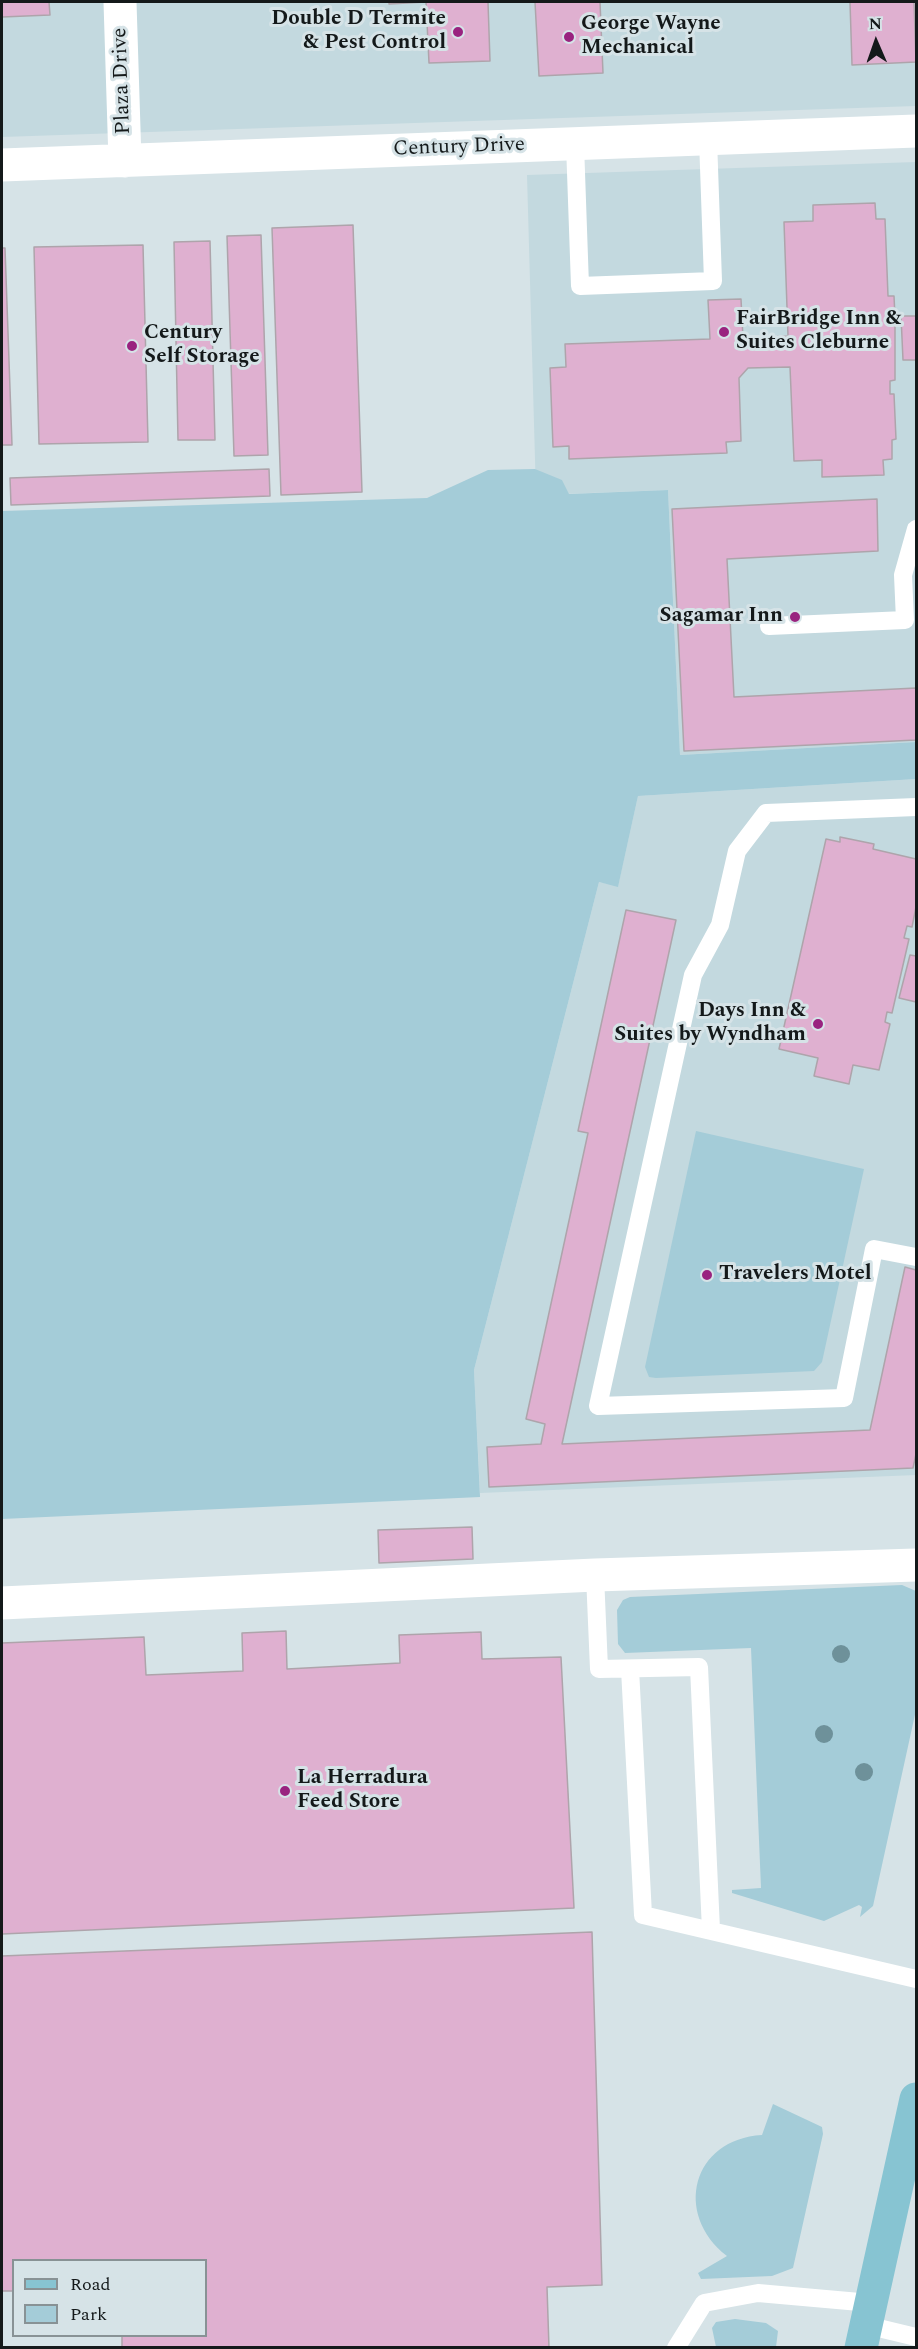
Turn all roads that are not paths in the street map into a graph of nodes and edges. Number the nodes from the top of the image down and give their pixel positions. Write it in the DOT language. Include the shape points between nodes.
graph roads {
  1 [pos="120,2"];
  2 [pos="916,131"];
  3 [pos="708,139"];
  4 [pos="575,144"];
  5 [pos="125,161"];
  6 [pos="2,165"];
  7 [pos="916,529"];
  8 [pos="769,626"];
  9 [pos="916,807"];
  10 [pos="916,1257"];
  11 [pos="916,1565"];
  12 [pos="595,1575"];
  13 [pos="2,1603"];
  14 [pos="630,1669"];
  15 [pos="711,1930"];
  16 [pos="916,1979"];
  17 [pos="915,2116"];
  18 [pos="866,2325"];
  19 [pos="916,2337"];
  20 [pos="676,2348"];
  1 -- 5 [label="street, Plaza Drive"];
  2 -- 3 [label="street, Century Drive"];
  3 -- 4 [label="street, Century Drive"];
  3 -- 4 [label="lane" via="713,281 580,286"];
  4 -- 5 [label="street, Century Drive"];
  5 -- 6 [label="street, Century Drive"];
  7 -- 8 [label="lane" via="903,575 905,620"];
  9 -- 10 [label="lane" via="766,813 737,851 720,925 693,975 598,1406 844,1398 874,1249"];
  11 -- 12 [label="street"];
  12 -- 13 [label="street"];
  12 -- 14 [label="lane" via="599,1669"];
  14 -- 15 [label="lane" via="643,1915"];
  14 -- 15 [label="lane" via="699,1667"];
  15 -- 16 [label="lane"];
  17 -- 18 [label="main road"];
  18 -- 19 [label="lane"];
  18 -- 20 [label="lane" via="758,2293 704,2303"];
}
